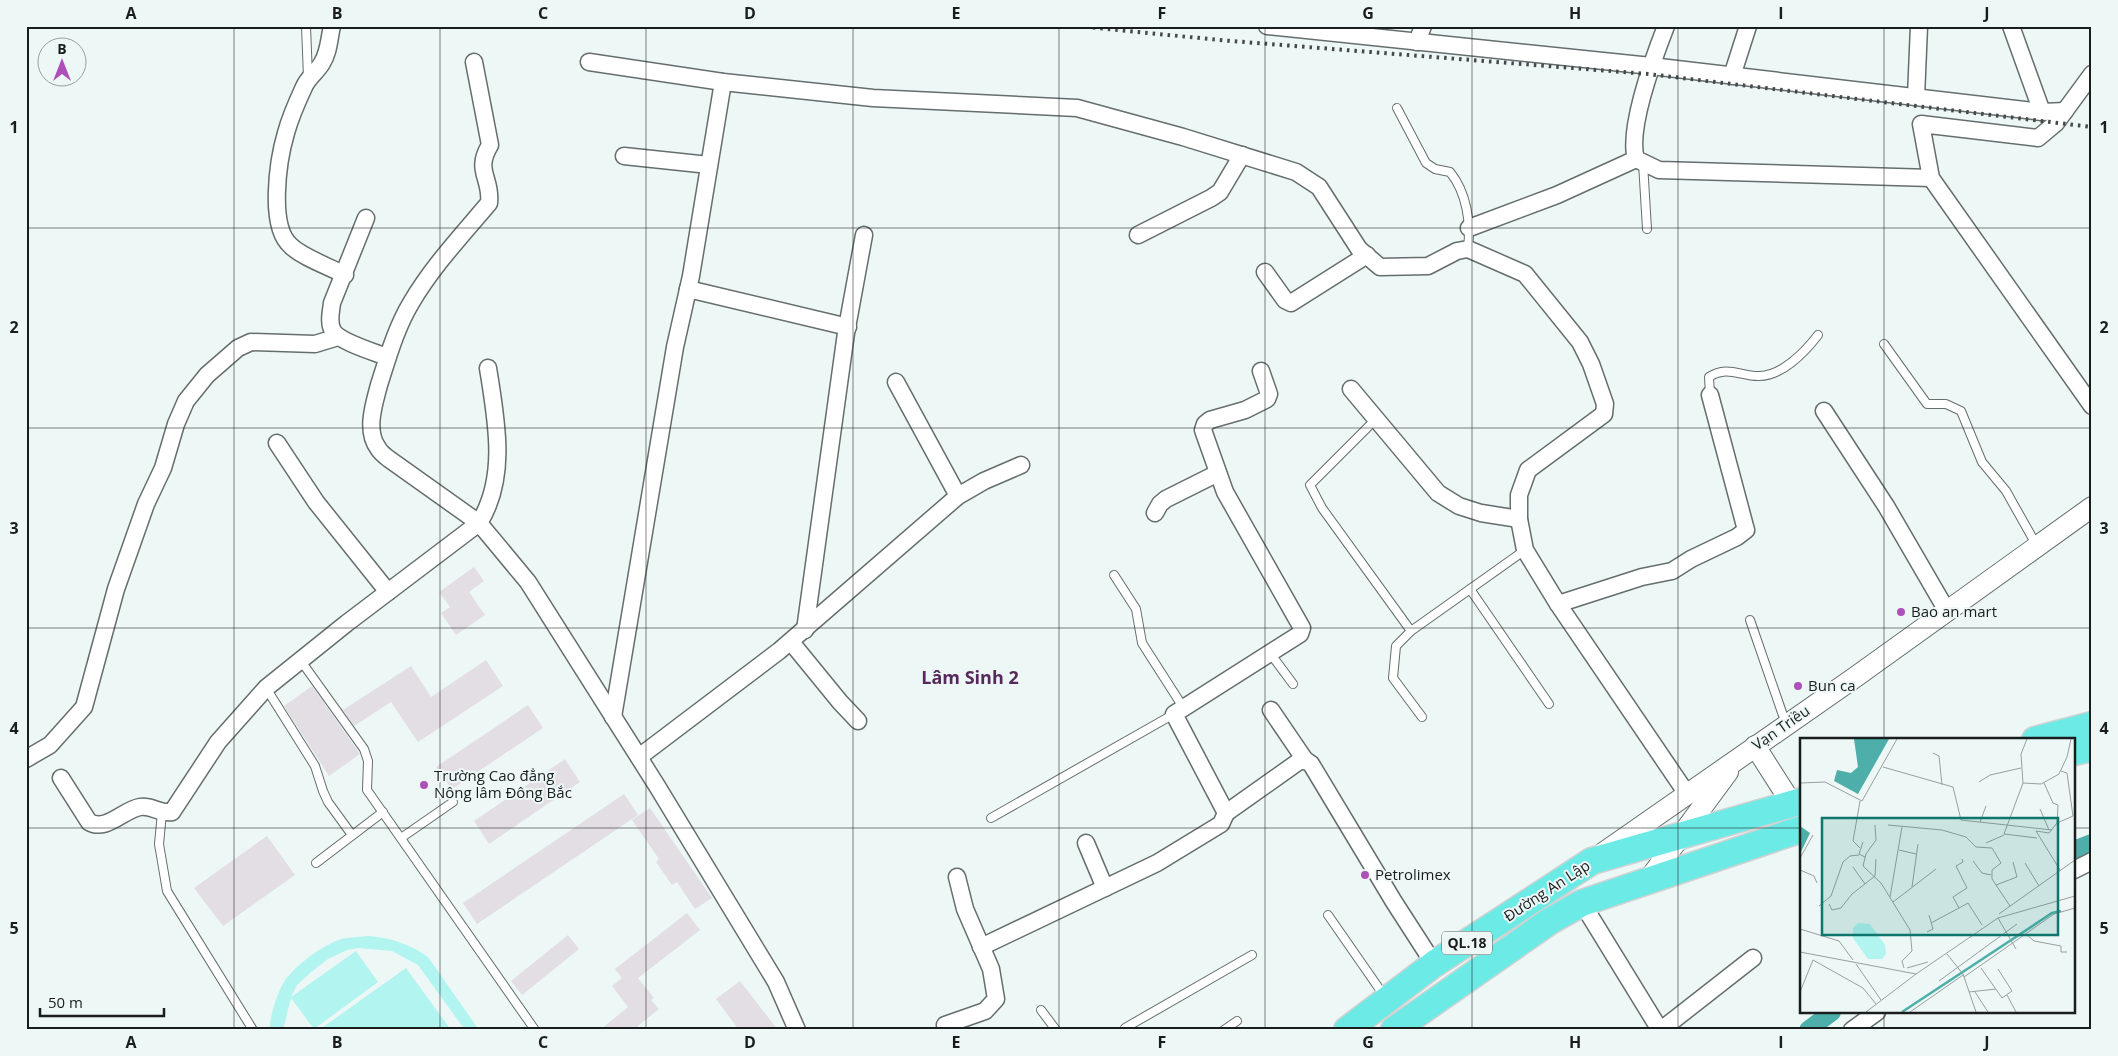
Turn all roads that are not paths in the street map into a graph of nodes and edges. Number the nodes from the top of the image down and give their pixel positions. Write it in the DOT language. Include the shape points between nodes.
graph roads {
  1 [pos="306,26"];
  2 [pos="332,26"];
  3 [pos="1267,26"];
  4 [pos="1423,26"];
  5 [pos="1666,26"];
  6 [pos="1748,26"];
  7 [pos="1919,26"];
  8 [pos="2011,26"];
  9 [pos="1418,42"];
  10 [pos="474,62"];
  11 [pos="589,62"];
  12 [pos="1651,66"];
  13 [pos="2092,74"];
  14 [pos="1732,76"];
  15 [pos="308,78"];
  16 [pos="723,82"];
  17 [pos="1916,97"];
  18 [pos="1397,108"];
  19 [pos="2065,111"];
  20 [pos="2042,112"];
  21 [pos="1242,155"];
  22 [pos="624,156"];
  23 [pos="1640,161"];
  24 [pos="709,165"];
  25 [pos="1930,178"];
  26 [pos="366,218"];
  27 [pos="1469,228"];
  28 [pos="1647,229"];
  29 [pos="864,235"];
  30 [pos="1138,235"];
  31 [pos="1468,249"];
  32 [pos="1367,256"];
  33 [pos="1265,272"];
  34 [pos="345,274"];
  35 [pos="688,289"];
  36 [pos="848,327"];
  37 [pos="1818,336"];
  38 [pos="338,337"];
  39 [pos="1884,344"];
  40 [pos="387,357"];
  41 [pos="488,368"];
  42 [pos="1261,371"];
  43 [pos="896,382"];
  44 [pos="1351,389"];
  45 [pos="1710,395"];
  46 [pos="2092,406"];
  47 [pos="1824,411"];
  48 [pos="1376,419"];
  49 [pos="277,443"];
  50 [pos="1020,465"];
  51 [pos="1218,473"];
  52 [pos="958,496"];
  53 [pos="2092,507"];
  54 [pos="1155,513"];
  55 [pos="1519,519"];
  56 [pos="480,523"];
  57 [pos="2038,546"];
  58 [pos="1525,550"];
  59 [pos="1114,575"];
  60 [pos="1470,589"];
  61 [pos="388,592"];
  62 [pos="1558,604"];
  63 [pos="1947,611"];
  64 [pos="1750,620"];
  65 [pos="805,630"];
  66 [pos="1410,632"];
  67 [pos="791,642"];
  68 [pos="1270,653"];
  69 [pos="300,661"];
  70 [pos="1293,684"];
  71 [pos="266,688"];
  72 [pos="1549,704"];
  73 [pos="1271,710"];
  74 [pos="1178,711"];
  75 [pos="613,717"];
  76 [pos="1422,717"];
  77 [pos="858,721"];
  78 [pos="1786,725"];
  79 [pos="2092,725"];
  80 [pos="2043,738"];
  81 [pos="2092,748"];
  82 [pos="1747,752"];
  83 [pos="2076,752"];
  84 [pos="639,757"];
  85 [pos="26,759"];
  86 [pos="1305,760"];
  87 [pos="61,778"];
  88 [pos="1687,794"];
  89 [pos="453,802"];
  90 [pos="1797,803"];
  91 [pos="383,812"];
  92 [pos="162,813"];
  93 [pos="1226,813"];
  94 [pos="991,818"];
  95 [pos="1800,830"];
  96 [pos="352,835"];
  97 [pos="1680,836"];
  98 [pos="401,838"];
  99 [pos="1086,843"];
  100 [pos="1592,861"];
  101 [pos="2092,861"];
  102 [pos="316,863"];
  103 [pos="2076,869"];
  104 [pos="957,877"];
  105 [pos="1650,879"];
  106 [pos="1105,888"];
  107 [pos="1591,900"];
  108 [pos="1328,915"];
  109 [pos="981,947"];
  110 [pos="1252,955"];
  111 [pos="1753,958"];
  112 [pos="1434,964"];
  113 [pos="1387,1000"];
  114 [pos="1041,1010"];
  115 [pos="1874,1014"];
  116 [pos="1237,1021"];
  117 [pos="945,1026"];
  118 [pos="1124,1029"];
  119 [pos="253,1030"];
  120 [pos="535,1030"];
  121 [pos="797,1030"];
  122 [pos="1056,1030"];
  123 [pos="1224,1030"];
  124 [pos="1348,1030"];
  125 [pos="1394,1030"];
  126 [pos="1661,1030"];
  127 [pos="1852,1030"];
  1 -- 15 [label="lane"];
  2 -- 15 [label="street" via="322,64"];
  3 -- 9 [label="street"];
  4 -- 9 [label="street"];
  5 -- 12 [label="street"];
  6 -- 14 [label="street"];
  7 -- 17 [label="street"];
  8 -- 20 [label="street"];
  9 -- 12 [label="street"];
  10 -- 40 [label="street" via="490,145 482,157 489,203 411,302"];
  11 -- 16 [label="street"];
  12 -- 14 [label="street"];
  12 -- 23 [label="street" via="1633,149"];
  13 -- 19 [label="street"];
  14 -- 17 [label="street"];
  15 -- 34 [label="street" via="286,133 276,209 278,223 282,237 291,247"];
  16 -- 21 [label="street" via="873,98 1077,108"];
  16 -- 24 [label="street"];
  17 -- 20 [label="street"];
  18 -- 27 [label="lane" via="1426,163 1450,172 1461,187"];
  19 -- 20 [label="street"];
  19 -- 25 [label="street" via="2038,138 1920,124"];
  21 -- 30 [label="street" via="1220,192"];
  21 -- 32 [label="street" via="1309,179 1319,188"];
  22 -- 24 [label="street"];
  23 -- 25 [label="street" via="1659,170"];
  23 -- 27 [label="street"];
  23 -- 28 [label="lane"];
  24 -- 35 [label="street"];
  25 -- 46 [label="street"];
  26 -- 34 [label="street"];
  27 -- 31 [label="lane"];
  29 -- 36 [label="street"];
  31 -- 32 [label="street" via="1428,266 1416,267 1380,268"];
  31 -- 55 [label="street" via="1532,280 1580,342 1605,404 1604,414 1528,470 1520,495"];
  32 -- 33 [label="street" via="1291,303 1285,300"];
  34 -- 38 [label="street" via="332,303 330,317 332,330"];
  35 -- 36 [label="street"];
  35 -- 75 [label="street" via="675,347"];
  36 -- 65 [label="street"];
  37 -- 45 [label="lane" via="1782,369 1770,375 1718,371 1709,377"];
  38 -- 40 [label="street"];
  38 -- 85 [label="street" via="315,344 250,342 238,348 207,375 186,401 122,572 84,707 50,745"];
  39 -- 57 [label="lane" via="1927,404 1946,404 1961,411 1982,462 2006,491"];
  40 -- 56 [label="street" via="372,420 372,436 377,448"];
  41 -- 56 [label="street" via="498,428 498,449 493,491"];
  42 -- 51 [label="street" via="1268,399 1205,424 1205,440"];
  43 -- 52 [label="street"];
  44 -- 48 [label="street"];
  45 -- 62 [label="street" via="1746,530 1672,571 1642,577"];
  47 -- 63 [label="street" via="1886,506"];
  48 -- 55 [label="street" via="1438,493 1459,506"];
  48 -- 66 [label="lane" via="1310,485 1322,508"];
  49 -- 61 [label="street" via="316,502"];
  50 -- 52 [label="street"];
  51 -- 54 [label="street" via="1166,499"];
  51 -- 68 [label="street" via="1225,492 1302,628 1300,634"];
  52 -- 65 [label="street"];
  53 -- 57 [label="street, Vạn Triều"];
  55 -- 58 [label="street"];
  56 -- 61 [label="street"];
  56 -- 75 [label="street" via="528,582"];
  57 -- 63 [label="street, Vạn Triều"];
  58 -- 60 [label="lane"];
  58 -- 62 [label="street"];
  59 -- 74 [label="lane" via="1138,613 1142,643"];
  60 -- 66 [label="lane"];
  60 -- 72 [label="lane"];
  61 -- 69 [label="street"];
  62 -- 88 [label="street"];
  63 -- 78 [label="street, Vạn Triều"];
  64 -- 78 [label="lane"];
  65 -- 67 [label="street"];
  66 -- 76 [label="lane" via="1396,646 1393,678"];
  67 -- 77 [label="street"];
  67 -- 84 [label="street"];
  68 -- 70 [label="lane"];
  68 -- 74 [label="street"];
  69 -- 71 [label="street"];
  69 -- 91 [label="lane" via="364,749 368,761 367,790"];
  71 -- 92 [label="street" via="218,742 172,812"];
  71 -- 96 [label="lane" via="315,766 328,802"];
  73 -- 86 [label="street"];
  74 -- 93 [label="street"];
  74 -- 94 [label="lane"];
  75 -- 84 [label="street"];
  78 -- 82 [label="street, Vạn Triều"];
  79 -- 80 [label="highway"];
  81 -- 83 [label="highway"];
  82 -- 88 [label="street, Vạn Triều"];
  82 -- 90 [label="street"];
  82 -- 97 [label="street"];
  84 -- 121 [label="street" via="776,982"];
  86 -- 93 [label="street"];
  86 -- 112 [label="street" via="1311,764"];
  87 -- 92 [label="street" via="89,822 95,825 102,825 141,807"];
  88 -- 100 [label="street, Vạn Triều"];
  89 -- 98 [label="lane"];
  90 -- 97 [label="highway, Đường An Lập / QL.18"];
  91 -- 96 [label="lane"];
  91 -- 98 [label="lane"];
  92 -- 119 [label="lane" via="159,844 167,891"];
  93 -- 106 [label="street" via="1220,824 1157,863"];
  95 -- 105 [label="highway, Đường An Lập / QL.18"];
  96 -- 102 [label="lane"];
  97 -- 100 [label="highway, Đường An Lập / QL.18"];
  97 -- 105 [label="street"];
  98 -- 120 [label="lane"];
  99 -- 106 [label="street"];
  100 -- 107 [label="highway"];
  100 -- 112 [label="highway, Đường An Lập / QL.18"];
  101 -- 103 [label="street"];
  104 -- 109 [label="street" via="965,909"];
  105 -- 107 [label="highway, Đường An Lập / QL.18"];
  106 -- 109 [label="street"];
  107 -- 125 [label="highway, Đường An Lập / QL.18" via="1550,921"];
  107 -- 126 [label="street"];
  108 -- 113 [label="lane"];
  109 -- 117 [label="street" via="991,969 996,999 985,1011"];
  110 -- 118 [label="lane"];
  111 -- 126 [label="street"];
  112 -- 113 [label="highway, Đường An Lập / QL.18"];
  113 -- 124 [label="highway, Đường An Lập / QL.18"];
  114 -- 122 [label="lane"];
  115 -- 127 [label="street"];
  116 -- 123 [label="lane"];
}
